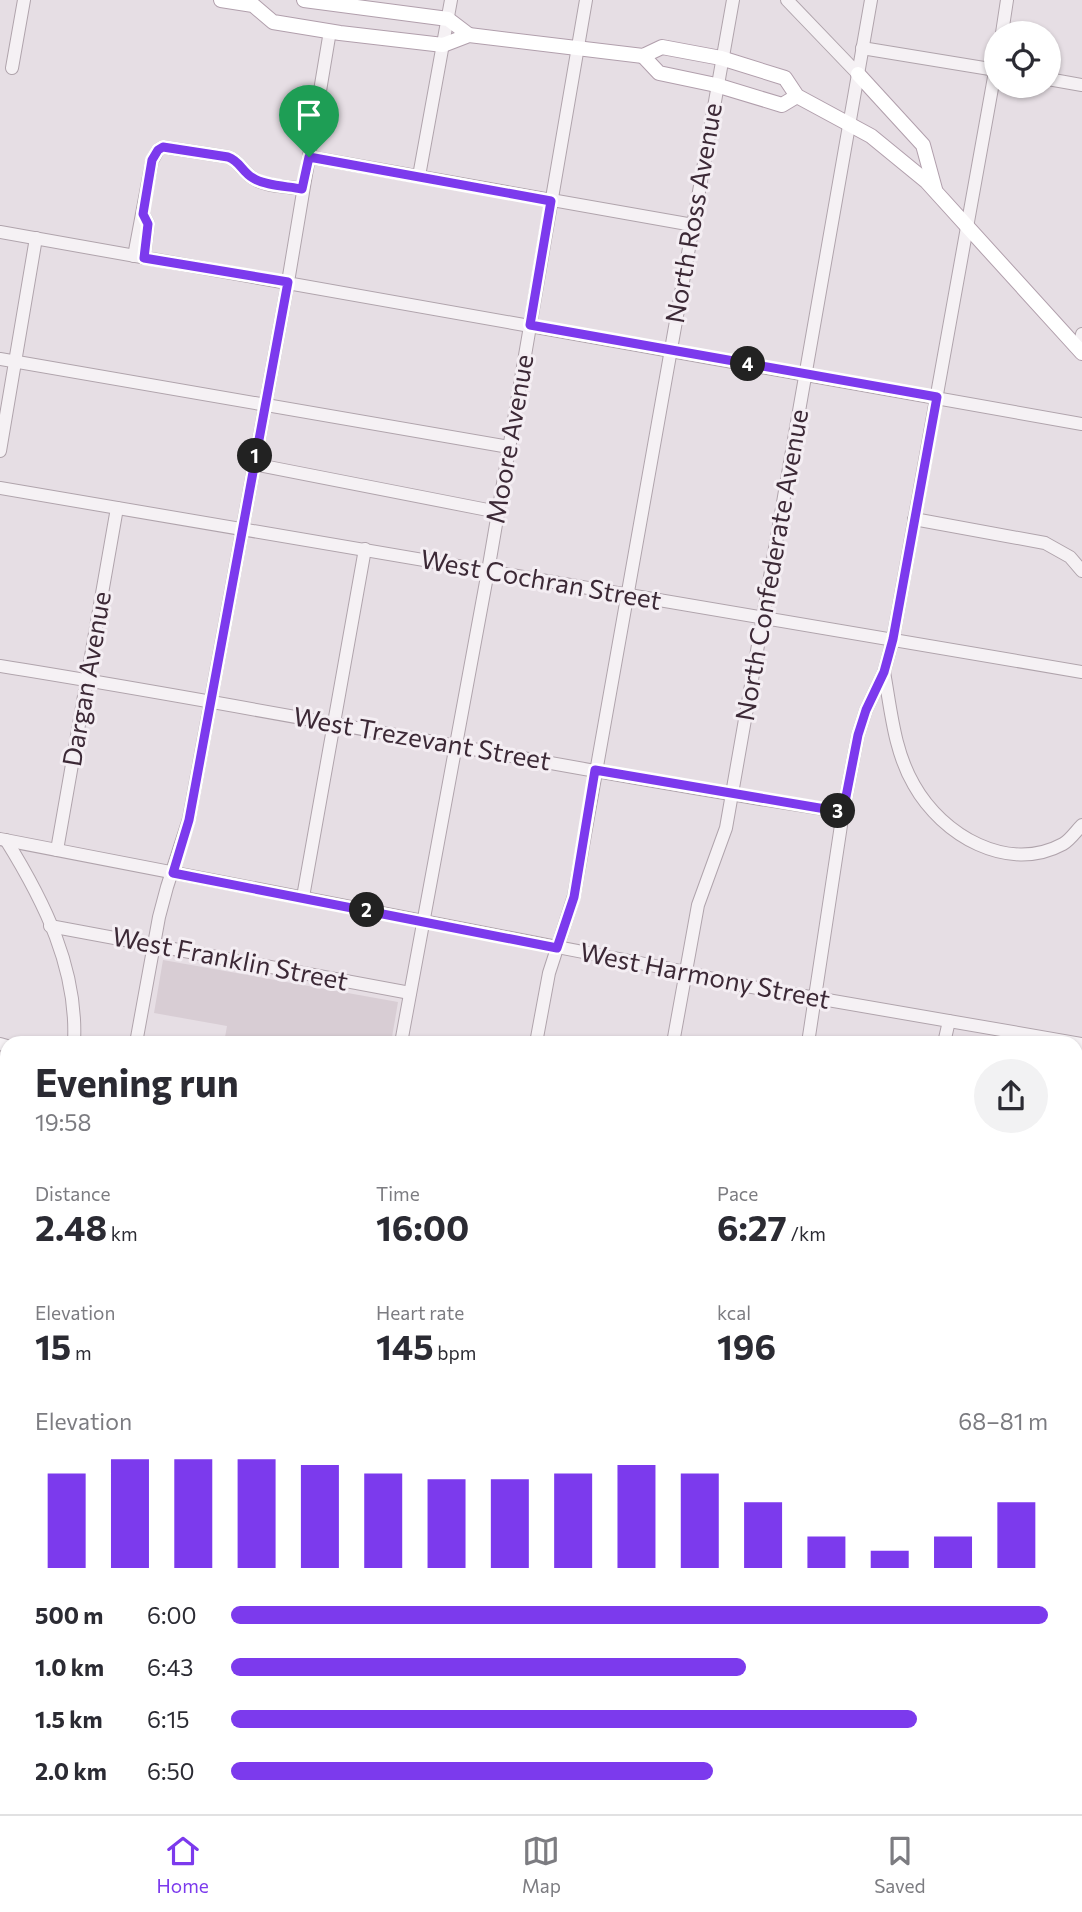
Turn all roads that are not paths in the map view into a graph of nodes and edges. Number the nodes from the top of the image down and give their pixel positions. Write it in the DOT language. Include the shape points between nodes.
graph roads {
  1 [pos="24,0"];
  2 [pos="221,0"];
  3 [pos="304,0"];
  4 [pos="452,0"];
  5 [pos="586,0"];
  6 [pos="733,0"];
  7 [pos="787,0"];
  8 [pos="871,0"];
  9 [pos="1007,0"];
  10 [pos="335,2"];
  11 [pos="259,3"];
  12 [pos="448,19"];
  13 [pos="1004,21"];
  14 [pos="330,31"];
  15 [pos="469,35"];
  16 [pos="443,45"];
  17 [pos="577,48"];
  18 [pos="862,48"];
  19 [pos="643,56"];
  20 [pos="721,58"];
  21 [pos="984,66"];
  22 [pos="12,68"];
  23 [pos="858,74"];
  24 [pos="1061,81"];
  25 [pos="716,85"];
  26 [pos="1082,85"];
  27 [pos="797,96"];
  28 [pos="990,98"];
  29 [pos="850,122"];
  30 [pos="309,157"];
  31 [pos="419,176"];
  32 [pos="302,189"];
  33 [pos="936,191"];
  34 [pos="551,201"];
  35 [pos="967,223"];
  36 [pos="693,225"];
  37 [pos="0,233"];
  38 [pos="36,239"];
  39 [pos="139,257"];
  40 [pos="288,282"];
  41 [pos="530,325"];
  42 [pos="1082,334"];
  43 [pos="669,351"];
  44 [pos="1081,351"];
  45 [pos="0,359"];
  46 [pos="15,362"];
  47 [pos="805,374"];
  48 [pos="937,397"];
  49 [pos="265,404"];
  50 [pos="1082,424"];
  51 [pos="509,447"];
  52 [pos="0,451"];
  53 [pos="253,464"];
  54 [pos="0,488"];
  55 [pos="117,508"];
  56 [pos="498,512"];
  57 [pos="914,519"];
  58 [pos="241,529"];
  59 [pos="365,549"];
  60 [pos="488,571"];
  61 [pos="1082,571"];
  62 [pos="627,595"];
  63 [pos="763,617"];
  64 [pos="893,639"];
  65 [pos="0,666"];
  66 [pos="884,672"];
  67 [pos="1082,672"];
  68 [pos="88,680"];
  69 [pos="211,702"];
  70 [pos="334,723"];
  71 [pos="456,744"];
  72 [pos="595,770"];
  73 [pos="732,795"];
  74 [pos="843,812"];
  75 [pos="1081,829"];
  76 [pos="3,839"];
  77 [pos="57,849"];
  78 [pos="173,873"];
  79 [pos="303,897"];
  80 [pos="424,923"];
  81 [pos="50,926"];
  82 [pos="153,944"];
  83 [pos="557,948"];
  84 [pos="686,972"];
  85 [pos="410,993"];
  86 [pos="817,997"];
  87 [pos="949,1021"];
  88 [pos="74,1036"];
  89 [pos="137,1036"];
  90 [pos="402,1036"];
  91 [pos="537,1036"];
  92 [pos="674,1036"];
  93 [pos="809,1036"];
  94 [pos="946,1036"];
  95 [pos="1036,1036"];
  1 -- 22 [label="street"];
  2 -- 11 [label="main road"];
  3 -- 10 [label="main road"];
  4 -- 12 [label="street"];
  5 -- 17 [label="street, Moore Avenue"];
  6 -- 20 [label="street, North Ross Avenue"];
  7 -- 23 [label="street"];
  8 -- 18 [label="street, North Confederate Avenue"];
  9 -- 13 [label="street"];
  10 -- 12 [label="main road"];
  10 -- 14 [label="main road"];
  11 -- 14 [label="main road" via="273,22"];
  12 -- 15 [label="main road"];
  12 -- 16 [label="street"];
  14 -- 16 [label="main road"];
  14 -- 30 [label="street"];
  15 -- 16 [label="main road"];
  15 -- 17 [label="main road"];
  16 -- 31 [label="street"];
  17 -- 19 [label="main road"];
  17 -- 34 [label="street, Moore Avenue"];
  18 -- 21 [label="street"];
  18 -- 23 [label="street, North Confederate Avenue"];
  19 -- 20 [label="main road" via="662,47"];
  19 -- 25 [label="main road" via="659,73"];
  20 -- 25 [label="street, North Ross Avenue"];
  20 -- 27 [label="main road" via="785,78"];
  23 -- 29 [label="street, North Confederate Avenue"];
  23 -- 33 [label="main road" via="923,145"];
  24 -- 26 [label="street"];
  25 -- 27 [label="main road" via="782,105"];
  25 -- 36 [label="street, North Ross Avenue"];
  27 -- 29 [label="main road"];
  28 -- 35 [label="street"];
  29 -- 33 [label="main road"];
  29 -- 47 [label="street, North Confederate Avenue"];
  30 -- 31 [label="street"];
  30 -- 32 [label="street"];
  31 -- 34 [label="street"];
  32 -- 39 [label="street" via="259,182 228,157 163,147 152,160 139,222"];
  32 -- 40 [label="street"];
  33 -- 35 [label="main road"];
  34 -- 36 [label="street"];
  34 -- 41 [label="street, Moore Avenue"];
  35 -- 44 [label="main road"];
  35 -- 48 [label="street"];
  36 -- 43 [label="street, North Ross Avenue"];
  37 -- 38 [label="street"];
  38 -- 39 [label="street"];
  38 -- 46 [label="street"];
  39 -- 40 [label="street"];
  40 -- 41 [label="street"];
  40 -- 49 [label="street"];
  41 -- 43 [label="street"];
  41 -- 51 [label="street, Moore Avenue"];
  42 -- 44 [label="street"];
  43 -- 47 [label="street"];
  43 -- 62 [label="street, North Ross Avenue"];
  45 -- 46 [label="street"];
  46 -- 49 [label="street"];
  46 -- 52 [label="street"];
  47 -- 48 [label="street"];
  47 -- 63 [label="street, North Confederate Avenue"];
  48 -- 50 [label="street"];
  48 -- 57 [label="street"];
  49 -- 51 [label="street"];
  49 -- 53 [label="street"];
  51 -- 56 [label="street, Moore Avenue"];
  53 -- 56 [label="street"];
  53 -- 58 [label="street"];
  54 -- 55 [label="street, West Cochran Street"];
  55 -- 58 [label="street, West Cochran Street"];
  55 -- 68 [label="street, Dargan Avenue"];
  56 -- 60 [label="street, Moore Avenue"];
  57 -- 61 [label="street" via="1045,544 1070,557"];
  57 -- 64 [label="street"];
  58 -- 59 [label="street, West Cochran Street"];
  58 -- 69 [label="street"];
  59 -- 60 [label="street, West Cochran Street"];
  59 -- 70 [label="street"];
  60 -- 62 [label="street, West Cochran Street"];
  60 -- 71 [label="street, Moore Avenue"];
  62 -- 63 [label="street, West Cochran Street"];
  62 -- 72 [label="street, North Ross Avenue"];
  63 -- 64 [label="street, West Cochran Street"];
  63 -- 73 [label="street, North Confederate Avenue"];
  64 -- 66 [label="street"];
  64 -- 67 [label="street, West Cochran Street"];
  65 -- 68 [label="street, West Trezevant Street"];
  66 -- 74 [label="street" via="858,735"];
  66 -- 75 [label="street" via="905,767 926,804 957,833 995,851 1031,853 1065,843"];
  68 -- 69 [label="street, West Trezevant Street"];
  68 -- 77 [label="street, Dargan Avenue"];
  69 -- 70 [label="street, West Trezevant Street"];
  69 -- 78 [label="street" via="189,820"];
  70 -- 71 [label="street, West Trezevant Street"];
  70 -- 79 [label="street"];
  71 -- 72 [label="street, West Trezevant Street"];
  71 -- 80 [label="street, Moore Avenue"];
  72 -- 73 [label="street, West Trezevant Street"];
  72 -- 83 [label="street, North Ross Avenue" via="574,897"];
  73 -- 74 [label="street, West Trezevant Street"];
  73 -- 84 [label="street, North Confederate Avenue" via="726,828 698,905"];
  74 -- 86 [label="street"];
  76 -- 77 [label="street, West Harmony Street"];
  76 -- 81 [label="street" via="22,866"];
  77 -- 78 [label="street, West Harmony Street"];
  78 -- 79 [label="street, West Harmony Street"];
  78 -- 82 [label="street"];
  79 -- 80 [label="street, West Harmony Street"];
  80 -- 83 [label="street, West Harmony Street"];
  80 -- 85 [label="street, Moore Avenue"];
  81 -- 82 [label="street, West Franklin Street"];
  81 -- 88 [label="street" via="70,979"];
  82 -- 85 [label="street, West Franklin Street"];
  82 -- 89 [label="street"];
  83 -- 84 [label="street, West Harmony Street"];
  83 -- 91 [label="street, North Ross Avenue"];
  84 -- 86 [label="street, West Harmony Street"];
  84 -- 92 [label="street, North Confederate Avenue"];
  85 -- 90 [label="street, Moore Avenue"];
  86 -- 87 [label="street, West Harmony Street"];
  86 -- 93 [label="street"];
  87 -- 94 [label="street"];
  87 -- 95 [label="street, West Harmony Street"];
}
